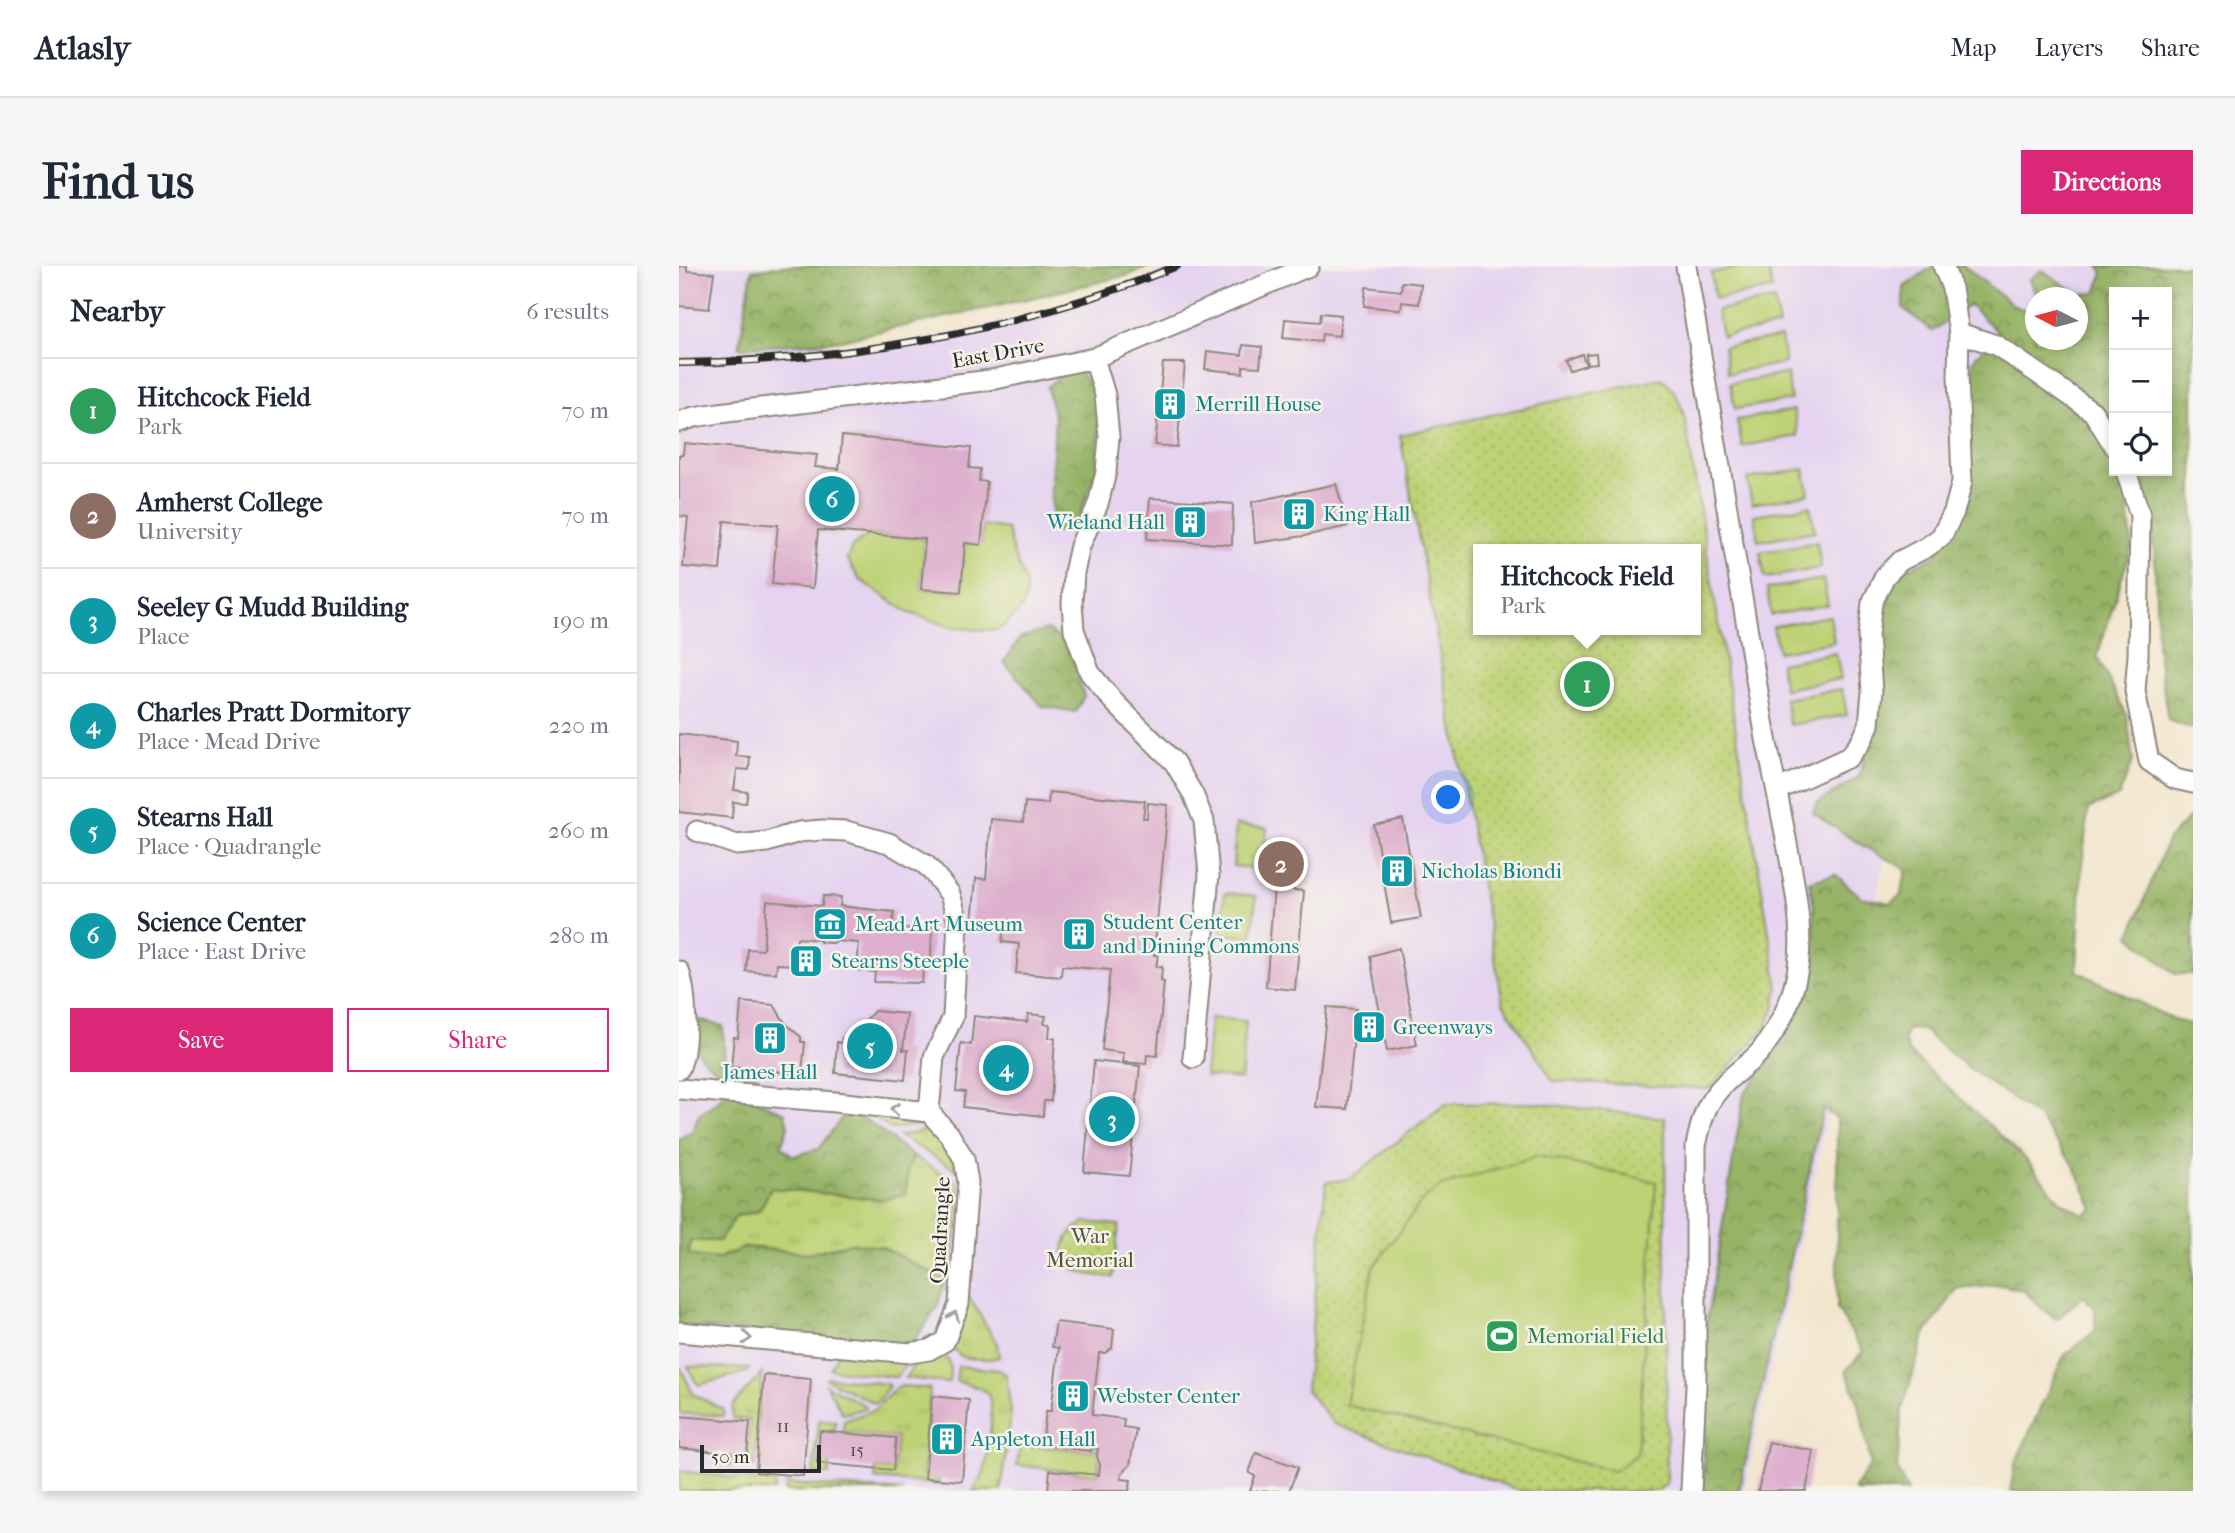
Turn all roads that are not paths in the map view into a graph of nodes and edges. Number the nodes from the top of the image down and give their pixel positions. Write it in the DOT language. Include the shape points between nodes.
graph roads {
  1 [pos="1309,266"];
  2 [pos="1686,266"];
  3 [pos="1943,266"];
  4 [pos="1959,333"];
  5 [pos="1094,358"];
  6 [pos="679,422"];
  7 [pos="2109,438"];
  8 [pos="2128,476"];
  9 [pos="2193,783"];
  10 [pos="1777,790"];
  11 [pos="697,831"];
  12 [pos="679,971"];
  13 [pos="1193,1058"];
  14 [pos="679,1069"];
  15 [pos="679,1089"];
  16 [pos="929,1112"];
  17 [pos="679,1332"];
  18 [pos="1691,1491"];
  1 -- 5 [label="street, East Drive"];
  2 -- 10 [label="street"];
  3 -- 4 [label="street" via="1952,288"];
  4 -- 7 [label="street" via="1996,345 2085,406"];
  4 -- 10 [label="street" via="1962,482 1954,512 1941,537 1900,561 1885,576 1872,603 1868,636 1872,691 1869,725 1861,742 1849,757"];
  5 -- 6 [label="street, East Drive" via="991,380 719,413"];
  5 -- 13 [label="street" via="1105,395 1109,437 1106,472 1074,573 1074,630 1090,673 1174,762 1204,821 1209,875"];
  8 -- 9 [label="street" via="2140,515 2136,691 2149,761 2175,779"];
  10 -- 18 [label="street" via="1798,902 1801,957 1794,988 1774,1032 1762,1050 1712,1097 1696,1146"];
  11 -- 16 [label="street" via="737,845 799,832 846,831 889,843 935,875 950,894 958,922 953,1017 934,1057"];
  12 -- 14 [label="street" via="685,1014"];
  16 -- 15 [label="street, one-way"];
  17 -- 16 [label="street, Quadrangle, one-way" via="910,1353 945,1341 959,1304 968,1182 964,1158"];
}
